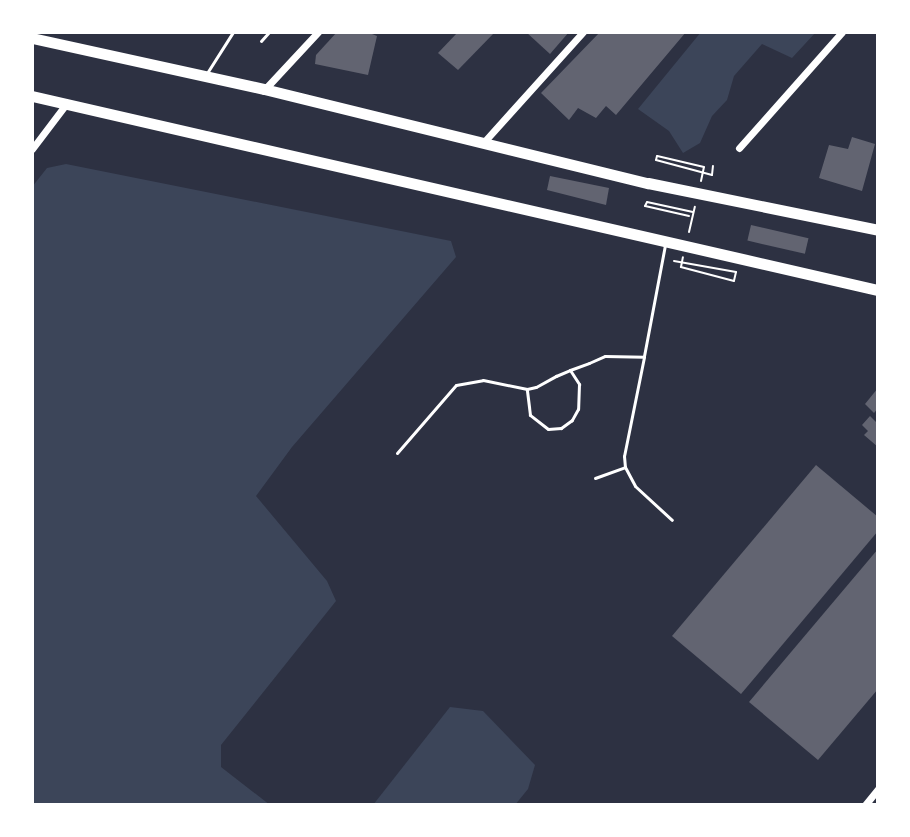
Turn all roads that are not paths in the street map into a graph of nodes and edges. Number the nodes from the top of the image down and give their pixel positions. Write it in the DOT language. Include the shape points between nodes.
graph roads {
  1 [pos="233,32"];
  2 [pos="269,32"];
  3 [pos="318,32"];
  4 [pos="583,32"];
  5 [pos="842,32"];
  6 [pos="32,38"];
  7 [pos="261,41"];
  8 [pos="205,76"];
  9 [pos="264,89"];
  10 [pos="34,99"];
  11 [pos="66,104"];
  12 [pos="483,143"];
  13 [pos="739,148"];
  14 [pos="32,149"];
  15 [pos="878,230"];
  16 [pos="665,241"];
  17 [pos="878,290"];
  18 [pos="644,357"];
  19 [pos="570,370"];
  20 [pos="527,389"];
  21 [pos="397,453"];
  22 [pos="625,467"];
  23 [pos="595,478"];
  24 [pos="672,520"];
  25 [pos="878,789"];
  26 [pos="865,805"];
  1 -- 8 [label="lane"];
  2 -- 7 [label="lane"];
  3 -- 9 [label="street"];
  4 -- 12 [label="street"];
  5 -- 13 [label="street"];
  6 -- 8 [label="highway"];
  8 -- 9 [label="highway"];
  9 -- 12 [label="highway"];
  10 -- 11 [label="highway"];
  11 -- 14 [label="street"];
  11 -- 16 [label="highway"];
  12 -- 15 [label="highway"];
  16 -- 17 [label="highway"];
  16 -- 18 [label="lane"];
  18 -- 19 [label="lane" via="605,356"];
  18 -- 22 [label="lane"];
  19 -- 20 [label="lane"];
  19 -- 20 [label="lane" via="581,396 572,420 561,428 537,423 526,403"];
  20 -- 21 [label="lane" via="483,380 456,385"];
  22 -- 23 [label="lane"];
  22 -- 24 [label="lane" via="635,486"];
  25 -- 26 [label="street"];
}
